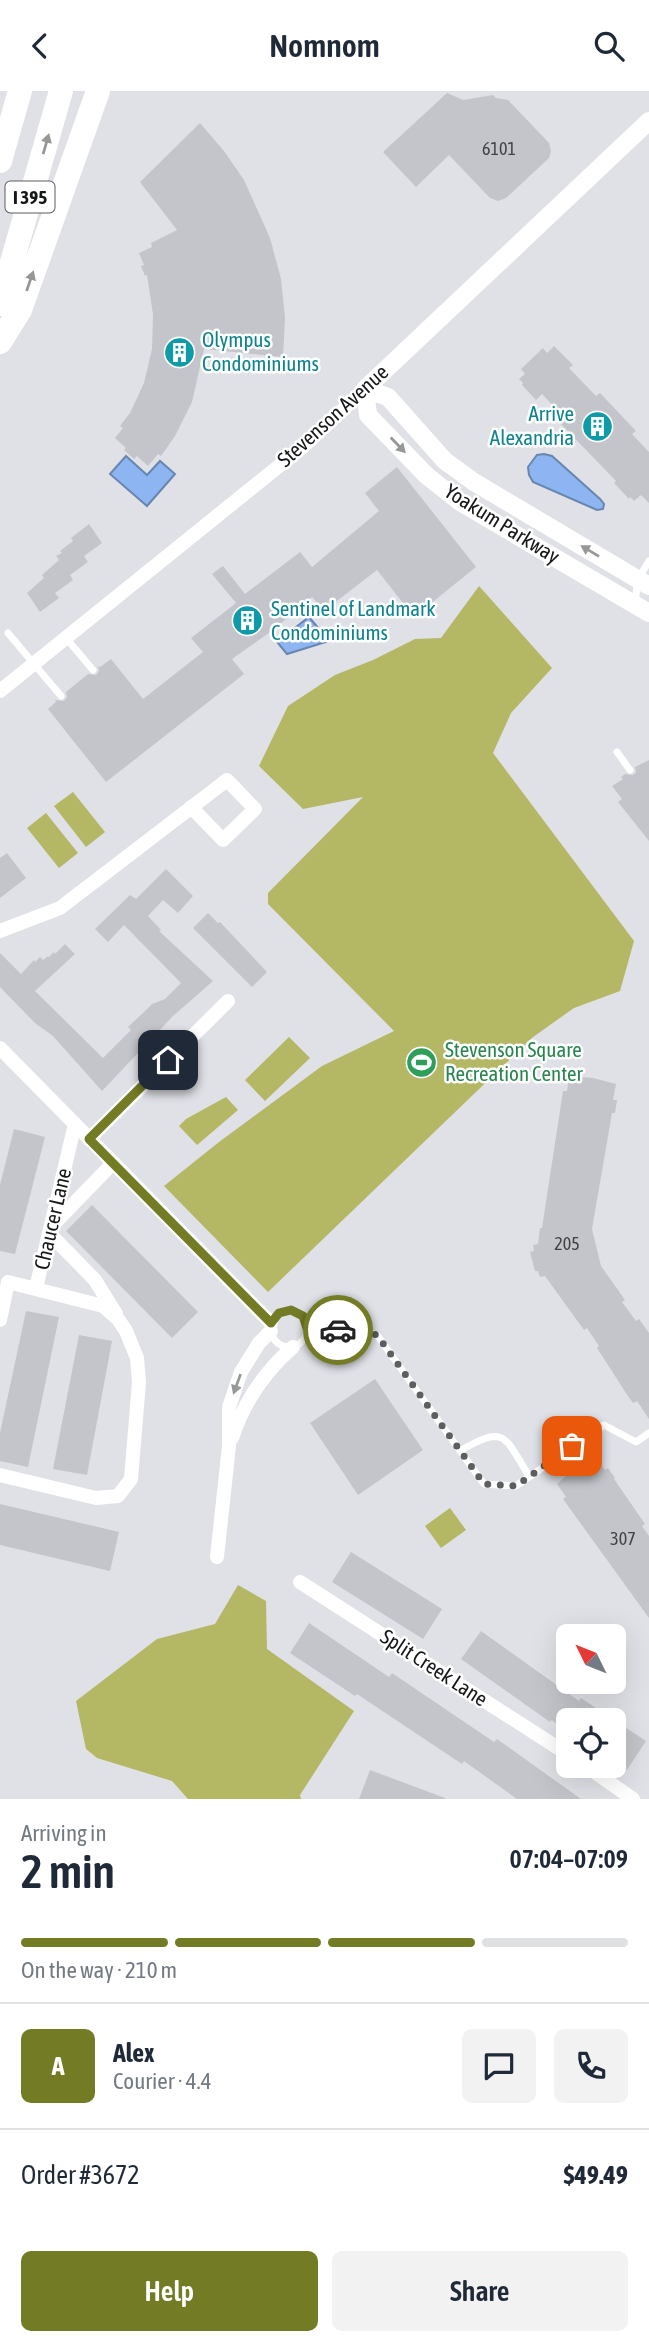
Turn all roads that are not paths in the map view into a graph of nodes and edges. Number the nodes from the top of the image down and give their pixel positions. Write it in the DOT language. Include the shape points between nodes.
graph roads {
  1 [pos="20,91"];
  2 [pos="61,91"];
  3 [pos="98,91"];
  4 [pos="649,121"];
  5 [pos="0,161"];
  6 [pos="0,304"];
  7 [pos="0,342"];
  8 [pos="365,389"];
  9 [pos="649,561"];
  10 [pos="644,583"];
  11 [pos="642,608"];
  12 [pos="8,633"];
  13 [pos="66,638"];
  14 [pos="35,663"];
  15 [pos="93,670"];
  16 [pos="0,691"];
  17 [pos="61,695"];
  18 [pos="617,752"];
  19 [pos="630,770"];
  20 [pos="191,807"];
  21 [pos="0,931"];
  22 [pos="228,1001"];
  23 [pos="0,1048"];
  24 [pos="75,1124"];
  25 [pos="89,1139"];
  26 [pos="113,1163"];
  27 [pos="50,1230"];
  28 [pos="4,1281"];
  29 [pos="36,1289"];
  30 [pos="118,1319"];
  31 [pos="0,1320"];
  32 [pos="271,1327"];
  33 [pos="307,1328"];
  34 [pos="293,1347"];
  35 [pos="649,1433"];
  36 [pos="229,1446"];
  37 [pos="460,1451"];
  38 [pos="564,1452"];
  39 [pos="575,1468"];
  40 [pos="0,1475"];
  41 [pos="529,1476"];
  42 [pos="217,1557"];
  43 [pos="300,1582"];
  44 [pos="556,1747"];
  45 [pos="603,1778"];
  46 [pos="633,1799"];
  1 -- 5 [label="highway"];
  6 -- 2 [label="highway, I 395, one-way"];
  7 -- 3 [label="highway, one-way" via="20,310"];
  4 -- 8 [label="street, Stevenson Avenue"];
  10 -- 8 [label="street, Yoakum Parkway, one-way" via="474,482 445,461 388,397"];
  8 -- 11 [label="street, Yoakum Parkway, one-way" via="368,415 426,475 460,502"];
  8 -- 13 [label="street, Stevenson Avenue" via="295,452"];
  9 -- 10 [label="lane"];
  10 -- 11 [label="lane"];
  12 -- 14 [label="lane"];
  13 -- 14 [label="street, Stevenson Avenue"];
  13 -- 15 [label="lane"];
  14 -- 16 [label="street, Stevenson Avenue"];
  14 -- 17 [label="lane"];
  18 -- 19 [label="lane"];
  20 -- 20 [label="street" via="227,780 255,809 222,840"];
  20 -- 21 [label="street" via="60,908"];
  22 -- 25 [label="street"];
  23 -- 24 [label="street"];
  24 -- 25 [label="street"];
  24 -- 27 [label="street, Chaucer Lane"];
  25 -- 26 [label="street"];
  26 -- 27 [label="street"];
  26 -- 32 [label="street"];
  27 -- 29 [label="street, Chaucer Lane"];
  27 -- 30 [label="street" via="95,1280"];
  28 -- 29 [label="street, Chaucer Lane"];
  28 -- 31 [label="street, Chaucer Lane"];
  29 -- 30 [label="street" via="103,1306"];
  30 -- 40 [label="street" via="134,1346 139,1370 131,1479 125,1489 118,1496 96,1498"];
  32 -- 33 [label="lane" via="279,1313 291,1310 303,1316"];
  32 -- 34 [label="lane" via="280,1345"];
  32 -- 36 [label="street, one-way" via="234,1388"];
  33 -- 34 [label="lane" via="304,1340"];
  33 -- 37 [label="lane" via="377,1335"];
  34 -- 36 [label="street" via="273,1365 252,1396"];
  35 -- 38 [label="lane" via="636,1442 604,1425"];
  36 -- 42 [label="street"];
  37 -- 41 [label="lane" via="484,1484 516,1486"];
  37 -- 41 [label="lane" via="483,1438 500,1437"];
  38 -- 39 [label="lane"];
  38 -- 41 [label="lane"];
  43 -- 44 [label="street, Split Creek Lane"];
  45 -- 46 [label="street"];
}
